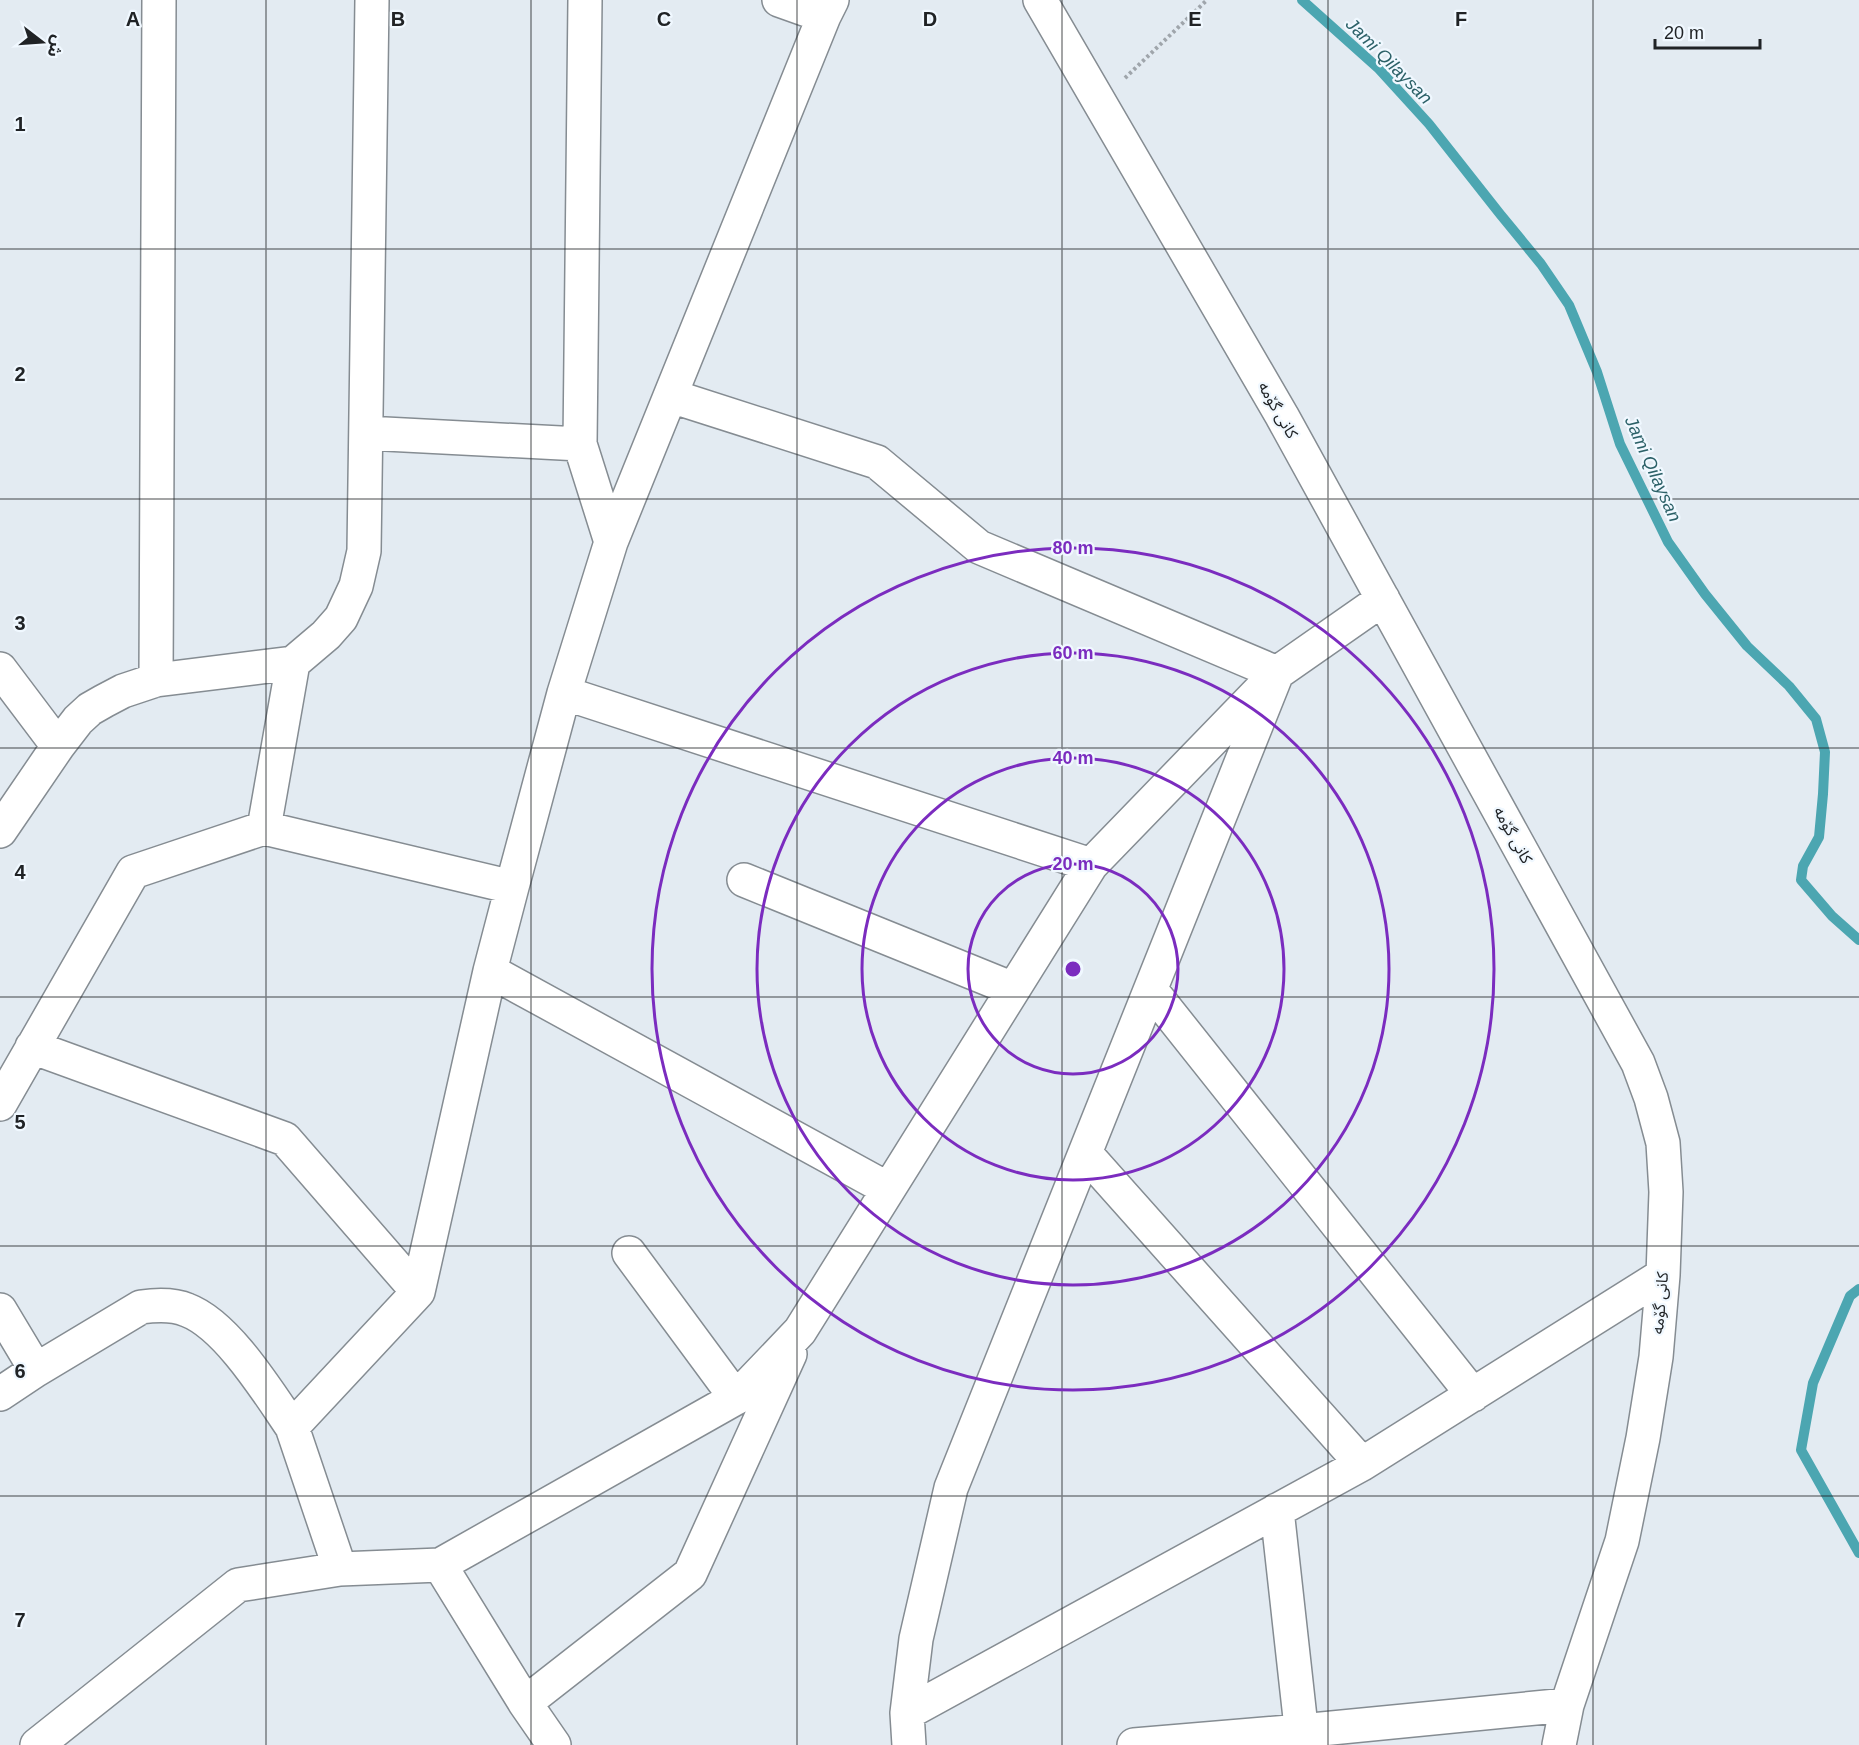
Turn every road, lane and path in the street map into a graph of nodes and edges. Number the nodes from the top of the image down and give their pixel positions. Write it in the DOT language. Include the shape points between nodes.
graph roads {
  1 [pos="159,0"];
  2 [pos="372,0"];
  3 [pos="585,0"];
  4 [pos="779,0"];
  5 [pos="1040,0"];
  6 [pos="1207,0"];
  7 [pos="828,8"];
  8 [pos="1099,102"];
  9 [pos="671,396"];
  10 [pos="366,434"];
  11 [pos="580,444"];
  12 [pos="611,542"];
  13 [pos="1383,599"];
  14 [pos="293,663"];
  15 [pos="0,669"];
  16 [pos="1277,674"];
  17 [pos="156,680"];
  18 [pos="564,693"];
  19 [pos="58,746"];
  20 [pos="264,828"];
  21 [pos="0,831"];
  22 [pos="1090,865"];
  23 [pos="744,880"];
  24 [pos="512,887"];
  25 [pos="490,971"];
  26 [pos="1013,989"];
  27 [pos="1151,990"];
  28 [pos="32,1047"];
  29 [pos="0,1104"];
  30 [pos="1085,1152"];
  31 [pos="888,1189"];
  32 [pos="629,1253"];
  33 [pos="1663,1275"];
  34 [pos="418,1292"];
  35 [pos="0,1310"];
  36 [pos="800,1331"];
  37 [pos="36,1370"];
  38 [pos="0,1394"];
  39 [pos="1473,1395"];
  40 [pos="736,1398"];
  41 [pos="292,1427"];
  42 [pos="1362,1464"];
  43 [pos="1277,1510"];
  44 [pos="440,1565"];
  45 [pos="340,1569"];
  46 [pos="525,1703"];
  47 [pos="1567,1704"];
  48 [pos="907,1713"];
  49 [pos="1302,1738"];
  50 [pos="37,1745"];
  51 [pos="554,1745"];
  52 [pos="909,1745"];
  53 [pos="1134,1745"];
  54 [pos="1559,1745"];
  1 -- 17 [label="street"];
  2 -- 10 [label="street"];
  3 -- 11 [label="street"];
  4 -- 7 [label="street"];
  5 -- 8 [label="street, کانی گۆمە"];
  6 -- 8 [label="path"];
  7 -- 9 [label="street"];
  8 -- 13 [label="street, کانی گۆمە" via="1282,416"];
  9 -- 12 [label="street"];
  9 -- 16 [label="street" via="877,462 979,547"];
  10 -- 11 [label="street"];
  10 -- 14 [label="street" via="364,551 356,586 341,618"];
  11 -- 12 [label="street"];
  12 -- 18 [label="street"];
  13 -- 16 [label="street"];
  13 -- 33 [label="street, کانی گۆمە" via="1638,1063 1662,1143 1666,1192"];
  14 -- 17 [label="street"];
  14 -- 20 [label="street"];
  15 -- 19 [label="street"];
  16 -- 22 [label="street"];
  16 -- 27 [label="street"];
  17 -- 19 [label="street" via="123,691 90,709"];
  18 -- 22 [label="street"];
  18 -- 24 [label="street"];
  19 -- 21 [label="street"];
  20 -- 24 [label="street"];
  20 -- 28 [label="street" via="133,872"];
  22 -- 26 [label="street"];
  23 -- 26 [label="street"];
  24 -- 25 [label="street"];
  25 -- 31 [label="street"];
  25 -- 34 [label="street"];
  26 -- 31 [label="street"];
  27 -- 30 [label="street"];
  27 -- 39 [label="street"];
  28 -- 29 [label="street"];
  28 -- 34 [label="street" via="285,1139"];
  30 -- 42 [label="street"];
  30 -- 48 [label="street" via="951,1488 916,1639"];
  31 -- 36 [label="street"];
  32 -- 40 [label="street"];
  33 -- 39 [label="street"];
  33 -- 47 [label="street, کانی گۆمە" via="1656,1357 1622,1541"];
  34 -- 41 [label="street"];
  35 -- 37 [label="street"];
  36 -- 40 [label="street"];
  36 -- 46 [label="street" via="690,1574"];
  37 -- 38 [label="street"];
  37 -- 41 [label="street" via="141,1307 174,1307 205,1320 219,1333 251,1369"];
  39 -- 42 [label="street"];
  40 -- 44 [label="street"];
  41 -- 45 [label="street"];
  42 -- 43 [label="street"];
  43 -- 48 [label="street"];
  43 -- 49 [label="street"];
  44 -- 45 [label="street"];
  44 -- 46 [label="street"];
  45 -- 50 [label="street" via="238,1585"];
  46 -- 51 [label="street"];
  47 -- 49 [label="street"];
  47 -- 54 [label="street, کانی گۆمە"];
  48 -- 52 [label="street"];
  49 -- 53 [label="street"];
}
